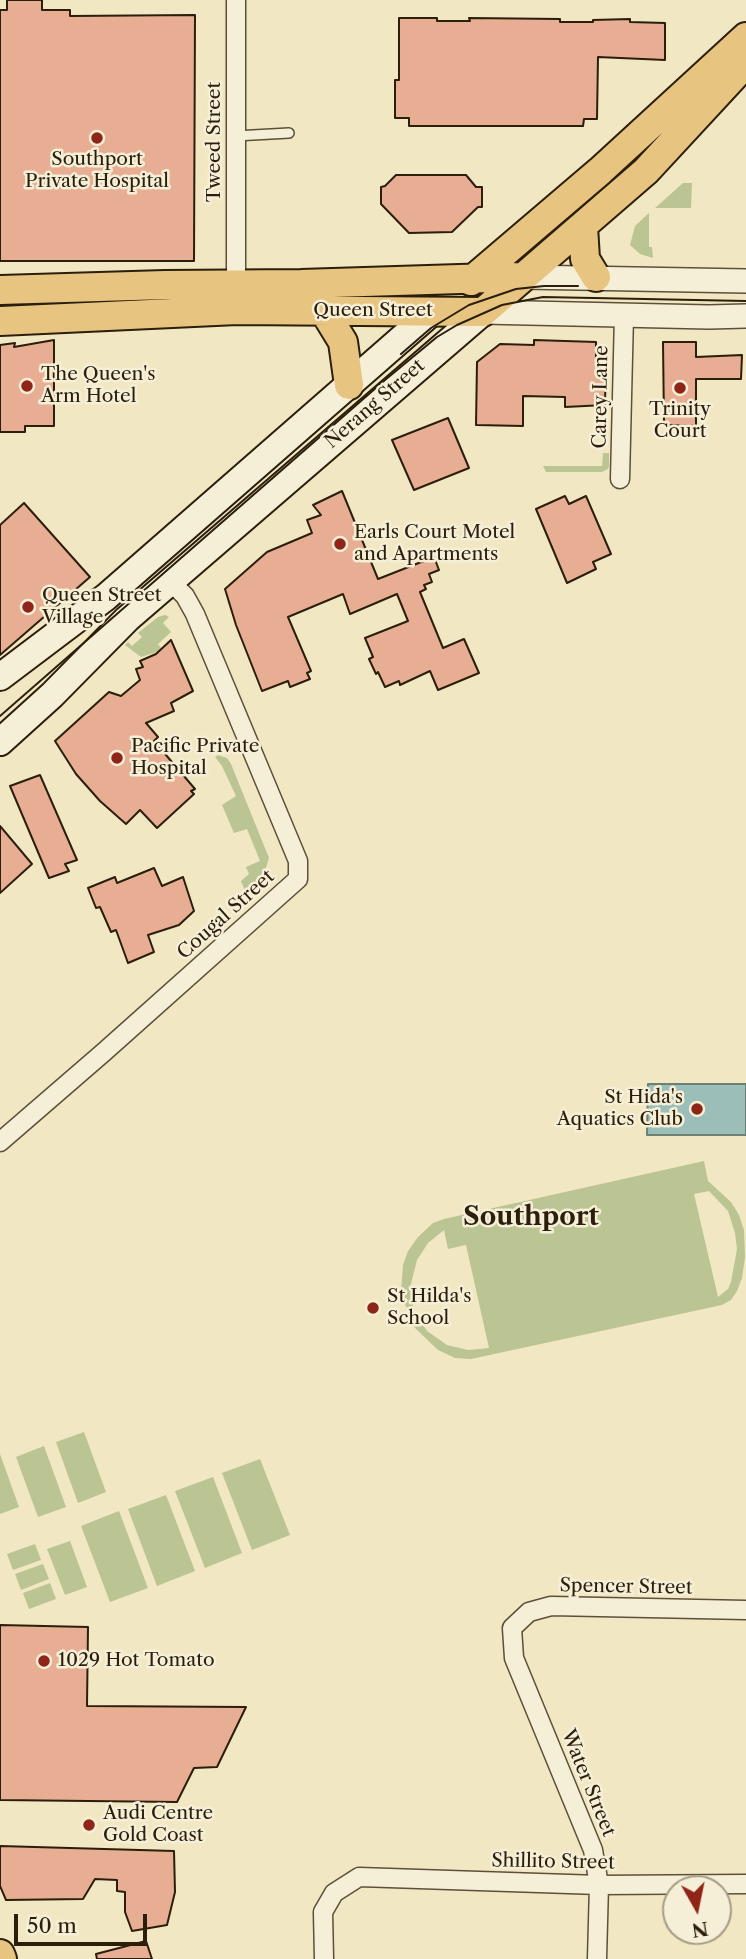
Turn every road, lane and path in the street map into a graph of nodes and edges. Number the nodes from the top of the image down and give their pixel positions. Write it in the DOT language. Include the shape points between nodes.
graph roads {
  1 [pos="236,0"];
  2 [pos="746,37"];
  3 [pos="746,63"];
  4 [pos="289,133"];
  5 [pos="236,136"];
  6 [pos="583,226"];
  7 [pos="523,277"];
  8 [pos="596,277"];
  9 [pos="475,278"];
  10 [pos="746,281"];
  11 [pos="236,284"];
  12 [pos="0,290"];
  13 [pos="324,311"];
  14 [pos="432,312"];
  15 [pos="483,312"];
  16 [pos="624,315"];
  17 [pos="746,316"];
  18 [pos="0,321"];
  19 [pos="349,386"];
  20 [pos="620,479"];
  21 [pos="170,581"];
  22 [pos="0,677"];
  23 [pos="0,741"];
  24 [pos="0,1142"];
  25 [pos="746,1610"];
  26 [pos="512,1628"];
  27 [pos="746,1884"];
  28 [pos="599,1885"];
  29 [pos="324,1959"];
  30 [pos="597,1959"];
  1 -- 5 [label="street, Tweed Street"];
  2 -- 9 [label="main road, Nerang Street"];
  3 -- 6 [label="main road, Nerang Street" via="668,149"];
  4 -- 5 [label="lane"];
  5 -- 11 [label="street, Tweed Street"];
  6 -- 7 [label="main road, Nerang Street"];
  6 -- 8 [label="main road" via="586,259"];
  7 -- 8 [label="street, Queen Street"];
  7 -- 9 [label="main road, Queen Street"];
  7 -- 15 [label="main road, Nerang Street"];
  8 -- 10 [label="street, Queen Street"];
  9 -- 11 [label="main road, Queen Street"];
  9 -- 14 [label="main road, Nerang Street"];
  11 -- 12 [label="main road, Queen Street"];
  13 -- 14 [label="main road, Queen Street"];
  13 -- 18 [label="main road, Queen Street" via="237,310"];
  13 -- 19 [label="main road" via="343,342"];
  14 -- 15 [label="main road, Queen Street"];
  14 -- 19 [label="main road, Nerang Street"];
  15 -- 16 [label="street, Queen Street"];
  15 -- 21 [label="main road, Nerang Street"];
  16 -- 17 [label="street, Queen Street"];
  16 -- 20 [label="street, Carey Lane"];
  19 -- 22 [label="main road, Nerang Street" via="106,597"];
  21 -- 23 [label="main road, Nerang Street"];
  21 -- 24 [label="street, Cougal Street" via="195,614 298,860 298,879"];
  25 -- 26 [label="street, Spencer Street" via="551,1606 529,1612"];
  26 -- 28 [label="street, Water Street" via="514,1657 593,1850"];
  27 -- 28 [label="street, Shillito Street"];
  28 -- 29 [label="street, Shillito Street" via="359,1877 334,1893 323,1912"];
  28 -- 30 [label="street, Water Street"];
}
